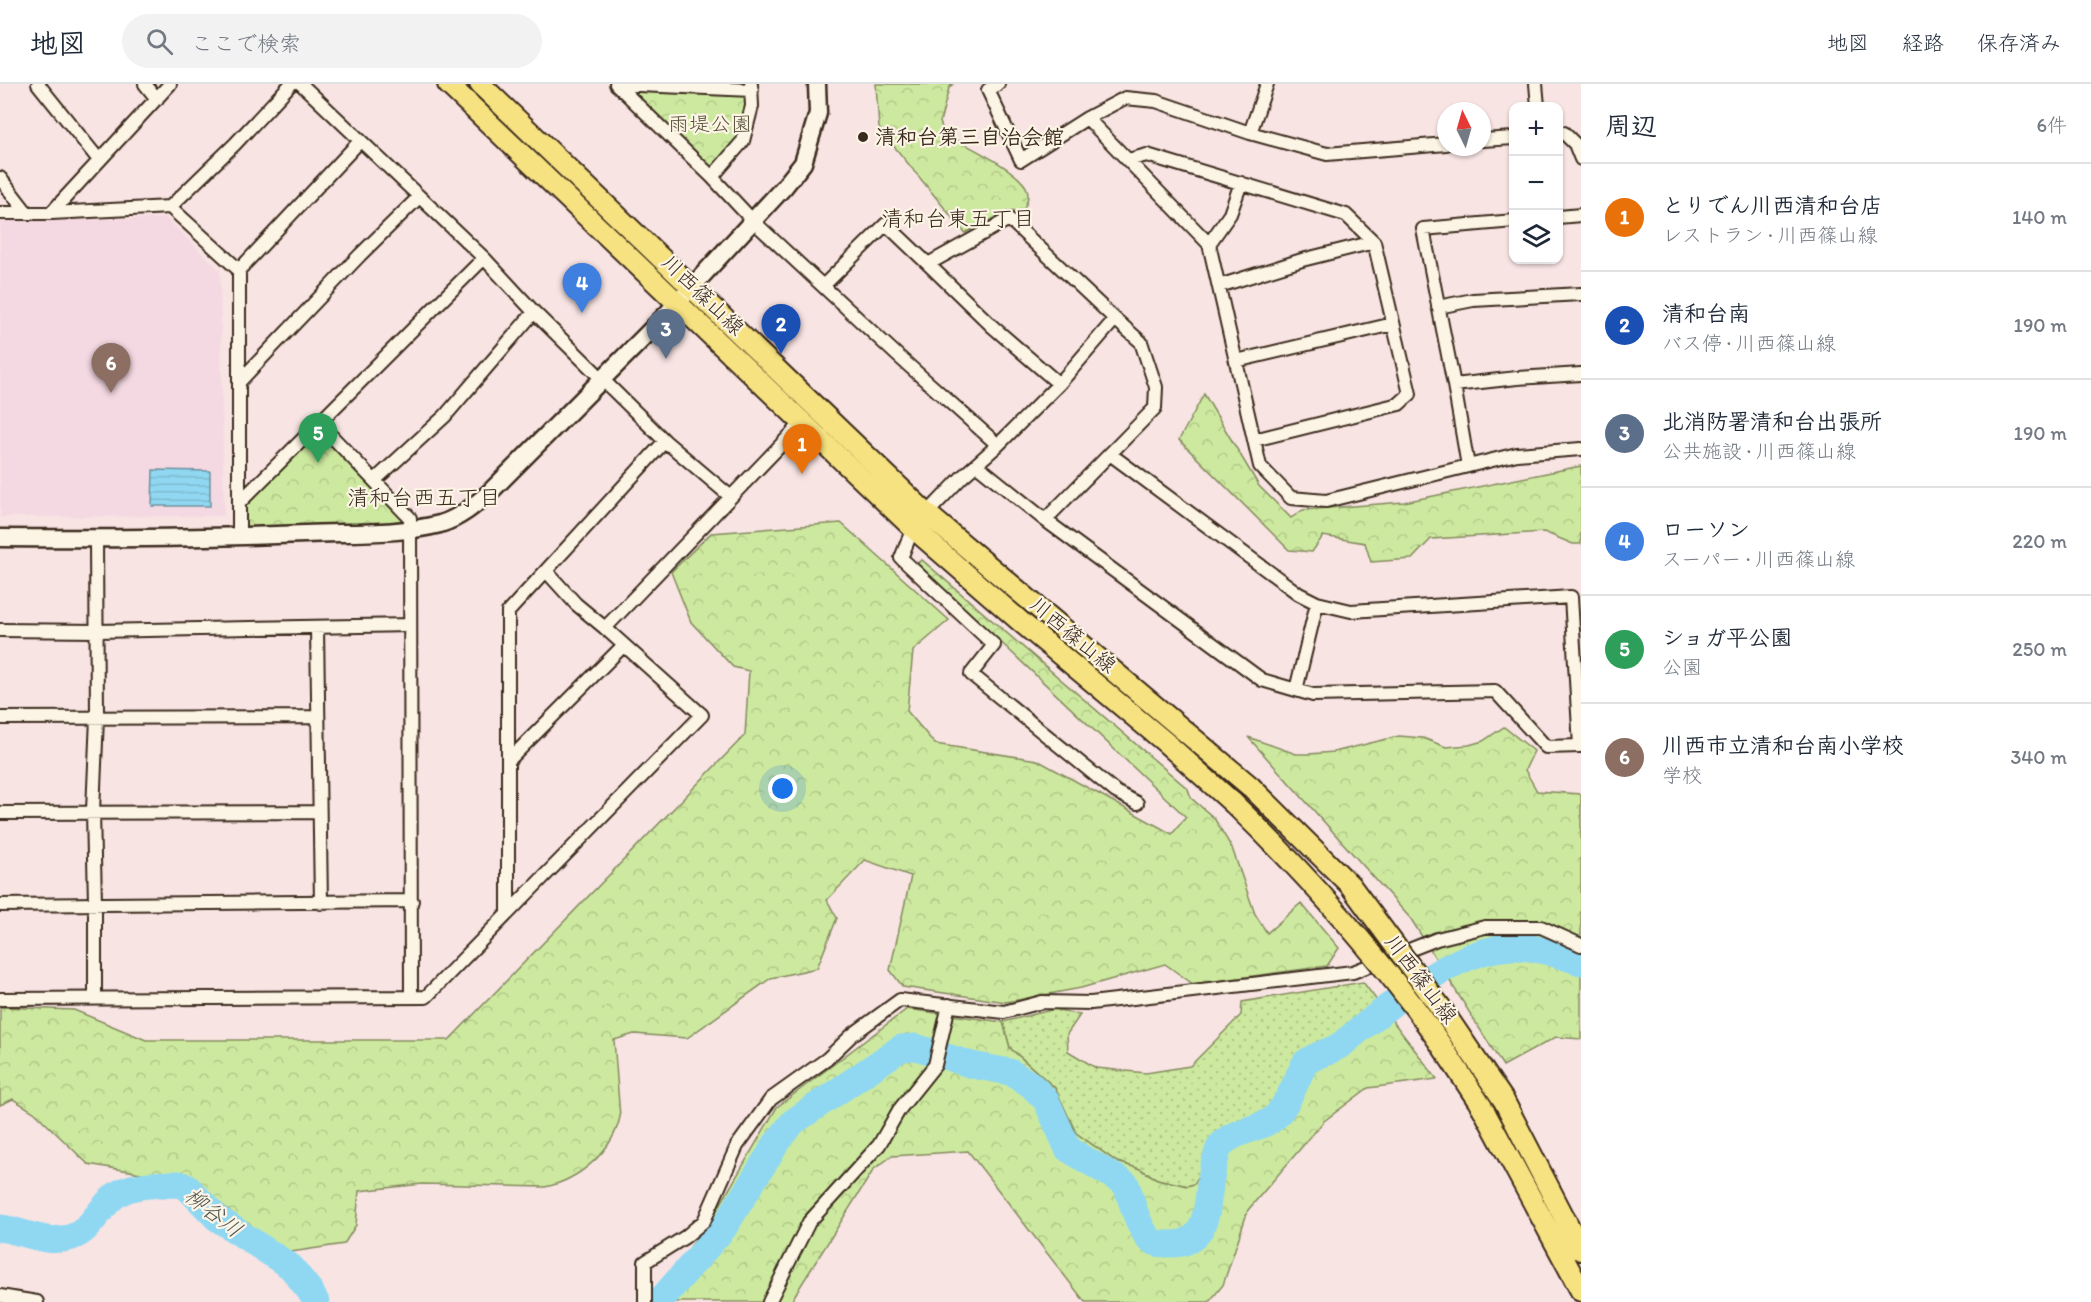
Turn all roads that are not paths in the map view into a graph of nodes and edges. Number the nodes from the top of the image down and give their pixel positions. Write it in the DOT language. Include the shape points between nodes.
graph roads {
  1 [pos="38,84"];
  2 [pos="145,84"];
  3 [pos="170,84"];
  4 [pos="291,84"];
  5 [pos="301,84"];
  6 [pos="448,84"];
  7 [pos="480,84"];
  8 [pos="616,84"];
  9 [pos="817,84"];
  10 [pos="998,84"];
  11 [pos="1266,84"];
  12 [pos="1536,84"];
  13 [pos="752,87"];
  14 [pos="157,99"];
  15 [pos="1538,102"];
  16 [pos="1087,118"];
  17 [pos="1250,133"];
  18 [pos="1563,133"];
  19 [pos="1509,138"];
  20 [pos="1491,139"];
  21 [pos="360,141"];
  22 [pos="1437,145"];
  23 [pos="1581,159"];
  24 [pos="99,160"];
  25 [pos="1128,160"];
  26 [pos="712,177"];
  27 [pos="0,178"];
  28 [pos="1241,183"];
  29 [pos="418,196"];
  30 [pos="170,207"];
  31 [pos="0,213"];
  32 [pos="27,213"];
  33 [pos="51,213"];
  34 [pos="1581,214"];
  35 [pos="1563,216"];
  36 [pos="753,220"];
  37 [pos="1509,221"];
  38 [pos="1374,242"];
  39 [pos="1209,244"];
  40 [pos="484,258"];
  41 [pos="928,264"];
  42 [pos="239,270"];
  43 [pos="824,285"];
  44 [pos="1219,286"];
  45 [pos="692,287"];
  46 [pos="1581,294"];
  47 [pos="676,304"];
  48 [pos="1438,307"];
  49 [pos="534,312"];
  50 [pos="1115,319"];
  51 [pos="1393,324"];
  52 [pos="1236,361"];
  53 [pos="1581,374"];
  54 [pos="602,378"];
  55 [pos="239,382"];
  56 [pos="1059,384"];
  57 [pos="1454,385"];
  58 [pos="319,423"];
  59 [pos="802,423"];
  60 [pos="1254,440"];
  61 [pos="665,441"];
  62 [pos="998,445"];
  63 [pos="1581,449"];
  64 [pos="1110,454"];
  65 [pos="977,465"];
  66 [pos="1468,466"];
  67 [pos="375,480"];
  68 [pos="731,497"];
  69 [pos="239,503"];
  70 [pos="926,513"];
  71 [pos="1045,520"];
  72 [pos="913,528"];
  73 [pos="409,530"];
  74 [pos="239,537"];
  75 [pos="0,538"];
  76 [pos="96,539"];
  77 [pos="547,572"];
  78 [pos="1317,603"];
  79 [pos="410,625"];
  80 [pos="317,628"];
  81 [pos="605,628"];
  82 [pos="0,630"];
  83 [pos="97,631"];
  84 [pos="624,645"];
  85 [pos="1296,690"];
  86 [pos="317,717"];
  87 [pos="0,718"];
  88 [pos="97,718"];
  89 [pos="508,761"];
  90 [pos="1137,803"];
  91 [pos="93,812"];
  92 [pos="319,812"];
  93 [pos="0,813"];
  94 [pos="412,901"];
  95 [pos="95,903"];
  96 [pos="321,903"];
  97 [pos="0,905"];
  98 [pos="508,912"];
  99 [pos="1581,945"];
  100 [pos="411,997"];
  101 [pos="0,999"];
  102 [pos="95,999"];
  103 [pos="949,1010"];
  104 [pos="1581,1250"];
  105 [pos="1581,1291"];
  106 [pos="0,1296"];
  107 [pos="37,1302"];
  108 [pos="645,1302"];
  109 [pos="769,1302"];
  1 -- 24 [label="street"];
  2 -- 14 [label="street"];
  3 -- 14 [label="street"];
  4 -- 30 [label="street"];
  5 -- 21 [label="street"];
  6 -- 47 [label="main road, 川西篠山線"];
  7 -- 45 [label="main road, 川西篠山線"];
  8 -- 13 [label="street"];
  8 -- 26 [label="street"];
  9 -- 36 [label="street" via="818,113 803,163"];
  10 -- 16 [label="street" via="988,90 1021,160"];
  11 -- 17 [label="street"];
  12 -- 15 [label="street"];
  13 -- 26 [label="street" via="752,106 743,141"];
  14 -- 24 [label="street"];
  16 -- 17 [label="street" via="1125,98 1156,101"];
  16 -- 25 [label="street"];
  17 -- 22 [label="street" via="1327,154"];
  18 -- 23 [label="street" via="1575,144"];
  19 -- 20 [label="street"];
  21 -- 29 [label="street"];
  21 -- 42 [label="street"];
  24 -- 33 [label="street"];
  25 -- 28 [label="street" via="1147,155"];
  25 -- 39 [label="street"];
  26 -- 36 [label="street"];
  27 -- 32 [label="street"];
  28 -- 38 [label="street" via="1346,215"];
  28 -- 39 [label="street" via="1230,214"];
  29 -- 40 [label="street"];
  29 -- 55 [label="street"];
  30 -- 33 [label="street"];
  30 -- 42 [label="street"];
  31 -- 32 [label="street"];
  32 -- 33 [label="street"];
  34 -- 35 [label="street"];
  36 -- 43 [label="street"];
  36 -- 45 [label="street"];
  37 -- 48 [label="street" via="1423,229"];
  38 -- 44 [label="street"];
  38 -- 51 [label="street"];
  39 -- 44 [label="street"];
  40 -- 49 [label="street"];
  40 -- 58 [label="street"];
  41 -- 43 [label="street" via="886,224"];
  41 -- 50 [label="street" via="1009,219"];
  41 -- 56 [label="street"];
  42 -- 55 [label="street"];
  43 -- 62 [label="street"];
  44 -- 52 [label="street"];
  45 -- 47 [label="street"];
  45 -- 70 [label="main road, 川西篠山線"];
  46 -- 48 [label="street" via="1473,300"];
  47 -- 54 [label="street"];
  47 -- 59 [label="main road, 川西篠山線"];
  48 -- 57 [label="street"];
  49 -- 54 [label="street"];
  49 -- 67 [label="street" via="445,416"];
  50 -- 56 [label="street"];
  50 -- 64 [label="street" via="1142,342 1156,387 1155,408"];
  51 -- 52 [label="street"];
  51 -- 60 [label="street" via="1410,394 1400,404"];
  52 -- 60 [label="street"];
  53 -- 57 [label="street"];
  54 -- 61 [label="street"];
  54 -- 73 [label="street" via="466,512 442,523"];
  55 -- 69 [label="street"];
  56 -- 62 [label="street"];
  57 -- 66 [label="street"];
  58 -- 67 [label="street"];
  58 -- 69 [label="street"];
  59 -- 68 [label="street"];
  59 -- 72 [label="main road, 川西篠山線"];
  60 -- 66 [label="street" via="1260,466 1291,498 1326,501"];
  61 -- 68 [label="street"];
  61 -- 77 [label="street"];
  62 -- 65 [label="street"];
  63 -- 66 [label="street" via="1517,454"];
  64 -- 71 [label="street"];
  64 -- 78 [label="street" via="1299,594"];
  65 -- 70 [label="street"];
  65 -- 71 [label="street"];
  67 -- 73 [label="street" via="410,518"];
  68 -- 81 [label="street"];
  69 -- 74 [label="street"];
  70 -- 72 [label="street"];
  70 -- 104 [label="main road, 川西篠山線, bridge" via="1251,787 1350,885 1448,1016 1504,1101"];
  71 -- 85 [label="street" via="1262,680"];
  72 -- 90 [label="street" via="901,558 994,645 971,674 1116,792"];
  72 -- 105 [label="main road, 川西篠山線, bridge" via="1233,803 1350,926 1417,1010 1482,1107"];
  73 -- 74 [label="street"];
  73 -- 79 [label="street"];
  74 -- 76 [label="street"];
  75 -- 76 [label="street"];
  76 -- 83 [label="street"];
  77 -- 81 [label="street"];
  77 -- 89 [label="street" via="508,612"];
  78 -- 85 [label="street"];
  78 -- 85 [label="street" via="1351,611 1571,597 1580,746 1546,747 1495,691 1313,695"];
  79 -- 80 [label="street"];
  79 -- 94 [label="street"];
  80 -- 83 [label="street"];
  80 -- 86 [label="street"];
  81 -- 84 [label="street"];
  82 -- 83 [label="street"];
  83 -- 88 [label="street"];
  84 -- 89 [label="street"];
  84 -- 98 [label="street" via="702,715"];
  86 -- 88 [label="street"];
  86 -- 92 [label="street"];
  87 -- 88 [label="street"];
  88 -- 91 [label="street"];
  89 -- 98 [label="street"];
  91 -- 92 [label="street"];
  91 -- 93 [label="street"];
  91 -- 95 [label="street"];
  92 -- 96 [label="street"];
  94 -- 96 [label="street"];
  94 -- 100 [label="street"];
  95 -- 96 [label="street"];
  95 -- 97 [label="street"];
  95 -- 102 [label="street"];
  98 -- 100 [label="street" via="426,997"];
  99 -- 103 [label="street" via="1541,927 1485,927 1437,939 1353,972 1091,1003 1042,1002 1004,1012"];
  100 -- 102 [label="street"];
  101 -- 102 [label="street"];
  103 -- 108 [label="street" via="900,1000 771,1099 737,1146 704,1221 645,1262"];
  103 -- 109 [label="street" via="935,1065 899,1110 879,1145 808,1222"];
  106 -- 107 [label="street"];
}
